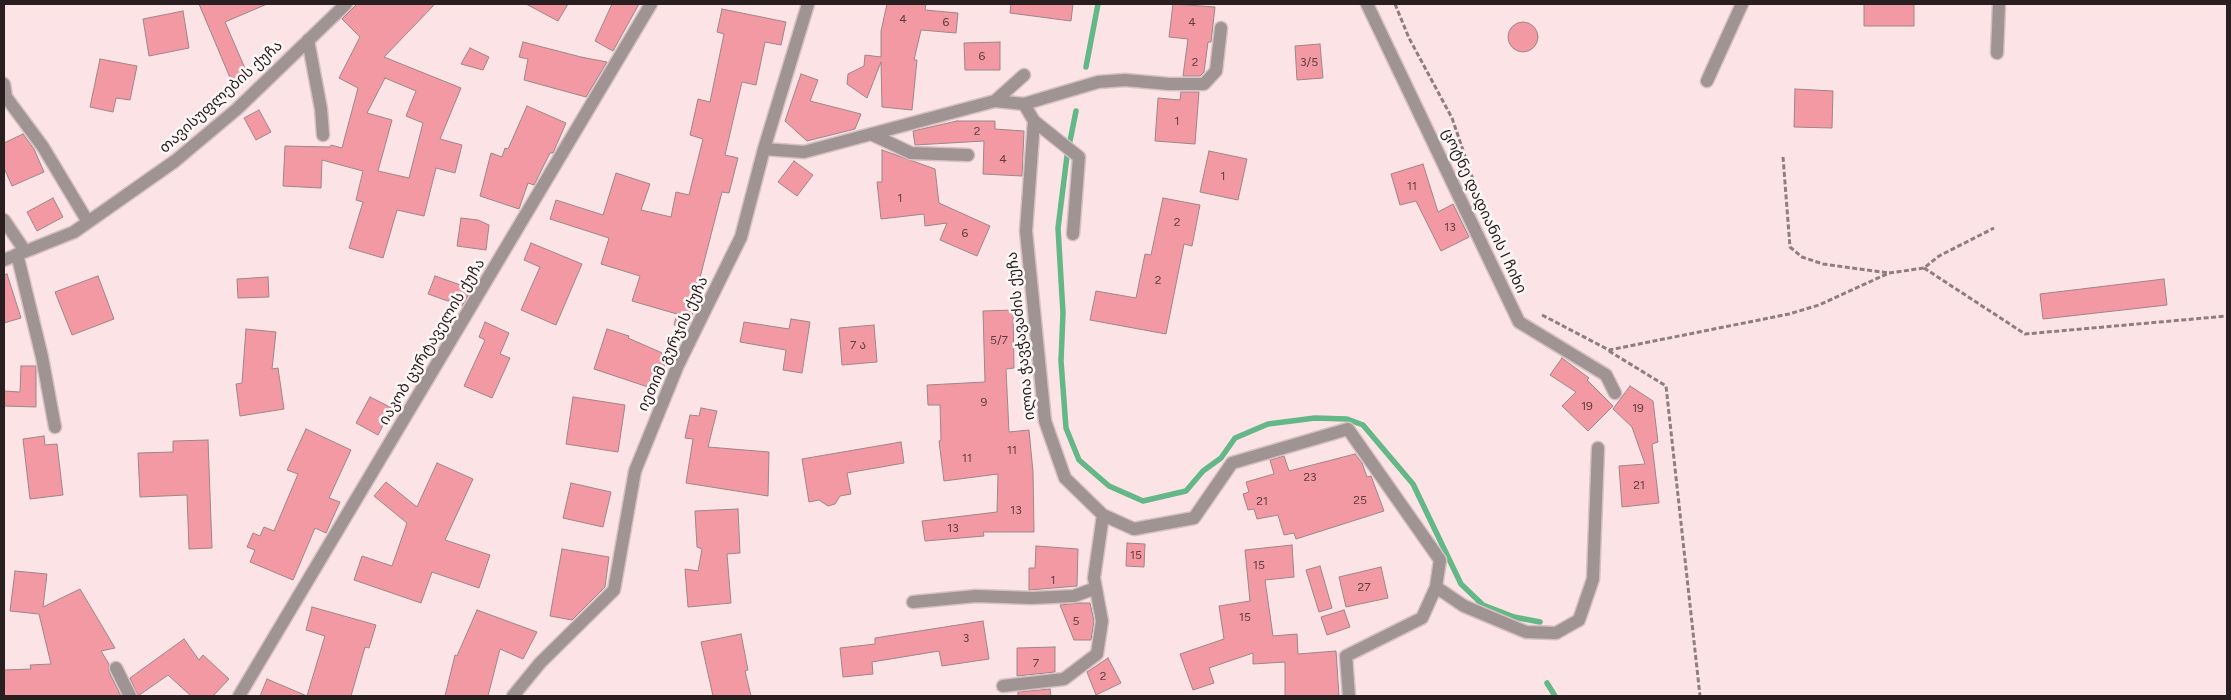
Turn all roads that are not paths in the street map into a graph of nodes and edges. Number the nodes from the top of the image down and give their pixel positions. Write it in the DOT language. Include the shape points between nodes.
graph roads {
  1 [pos="346,4"];
  2 [pos="652,4"];
  3 [pos="808,4"];
  4 [pos="1367,4"];
  5 [pos="1742,4"];
  6 [pos="1999,4"];
  7 [pos="1221,28"];
  8 [pos="308,40"];
  9 [pos="1997,53"];
  10 [pos="1024,76"];
  11 [pos="1706,81"];
  12 [pos="4,84"];
  13 [pos="995,101"];
  14 [pos="1024,104"];
  15 [pos="1034,121"];
  16 [pos="871,134"];
  17 [pos="323,135"];
  18 [pos="764,149"];
  19 [pos="968,156"];
  20 [pos="4,220"];
  21 [pos="88,222"];
  22 [pos="1073,234"];
  23 [pos="21,253"];
  24 [pos="4,260"];
  25 [pos="1614,393"];
  26 [pos="55,427"];
  27 [pos="1598,448"];
  28 [pos="1103,515"];
  29 [pos="1436,587"];
  30 [pos="1096,588"];
  31 [pos="913,602"];
  32 [pos="116,668"];
  33 [pos="1003,686"];
  34 [pos="130,696"];
  35 [pos="239,696"];
  36 [pos="512,696"];
  37 [pos="1350,696"];
  1 -- 8 [label="street, თავისუფლების ქუჩა"];
  2 -- 35 [label="street, იაკობ ცურტაველის ქუჩა"];
  3 -- 18 [label="street, იეთიმ გურჯის ქუჩა"];
  4 -- 25 [label="street, ცოტნე დადიანის I ჩიხი" via="1519,322 1606,375"];
  5 -- 11 [label="street"];
  6 -- 9 [label="street"];
  7 -- 14 [label="street" via="1216,71 1204,84 1125,80 1098,82"];
  8 -- 17 [label="street"];
  8 -- 21 [label="street, თავისუფლების ქუჩა" via="236,109 175,161"];
  10 -- 13 [label="street"];
  12 -- 21 [label="street" via="6,97 43,147"];
  13 -- 14 [label="street"];
  13 -- 16 [label="street"];
  14 -- 15 [label="street"];
  15 -- 22 [label="street" via="1079,157"];
  15 -- 28 [label="street, ილია ჭავჭავაძის ქუჩა" via="1026,231 1045,421 1065,478"];
  16 -- 18 [label="street" via="804,152"];
  16 -- 19 [label="street" via="911,153"];
  18 -- 36 [label="street, იეთიმ გურჯის ქუჩა" via="742,237 678,365 635,471 614,590 540,663"];
  20 -- 23 [label="street"];
  21 -- 23 [label="street, თავისუფლების ქუჩა" via="74,232"];
  23 -- 24 [label="street, თავისუფლების ქუჩა"];
  23 -- 26 [label="street"];
  27 -- 29 [label="street" via="1593,579 1579,620 1556,633 1526,632 1464,606"];
  28 -- 29 [label="street, ილია ჭავჭავაძის ქუჩა" via="1134,529 1194,518 1232,463 1348,429 1440,560"];
  28 -- 30 [label="street" via="1094,578"];
  29 -- 37 [label="street, ილია ჭავჭავაძის ქუჩა" via="1422,618 1346,656"];
  30 -- 31 [label="street" via="1074,596 976,596"];
  30 -- 33 [label="street" via="1102,621 1097,654 1064,679"];
  32 -- 34 [label="street"];
}
